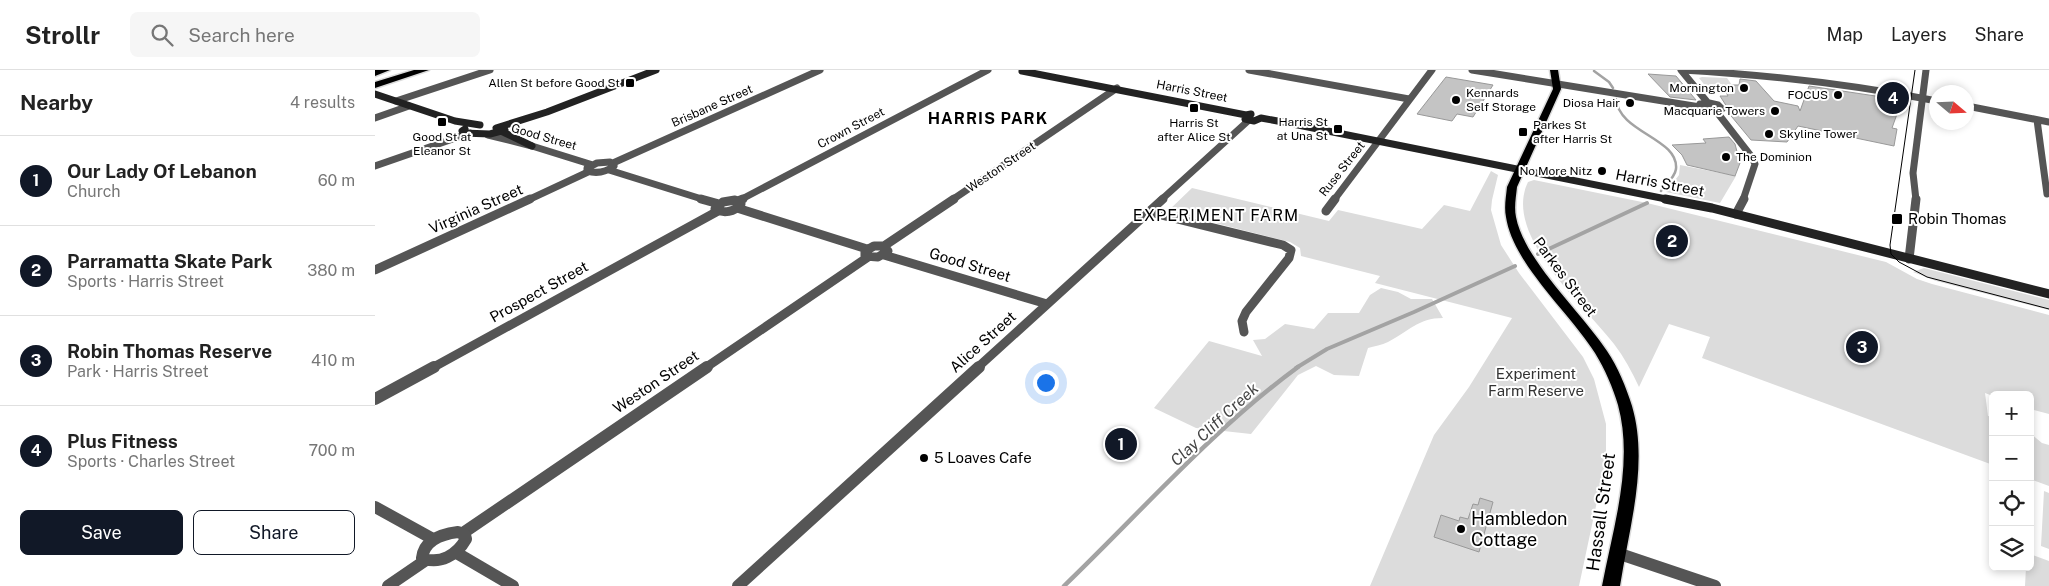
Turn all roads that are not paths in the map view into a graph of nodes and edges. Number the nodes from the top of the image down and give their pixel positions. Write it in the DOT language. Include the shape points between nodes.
graph roads {
  1 [pos="385,70"];
  2 [pos="401,70"];
  3 [pos="424,70"];
  4 [pos="490,70"];
  5 [pos="656,70"];
  6 [pos="820,70"];
  7 [pos="980,70"];
  8 [pos="988,70"];
  9 [pos="1014,70"];
  10 [pos="1036,70"];
  11 [pos="1249,70"];
  12 [pos="1432,70"];
  13 [pos="1473,70"];
  14 [pos="1554,70"];
  15 [pos="1681,70"];
  16 [pos="1926,70"];
  17 [pos="1025,71"];
  18 [pos="1501,72"];
  19 [pos="375,73"];
  20 [pos="1045,74"];
  21 [pos="974,76"];
  22 [pos="375,78"];
  23 [pos="1557,84"];
  24 [pos="375,85"];
  25 [pos="1117,88"];
  26 [pos="375,94"];
  27 [pos="1922,98"];
  28 [pos="1409,99"];
  29 [pos="1929,99"];
  30 [pos="396,101"];
  31 [pos="1708,103"];
  32 [pos="409,106"];
  33 [pos="1700,107"];
  34 [pos="1974,107"];
  35 [pos="1716,112"];
  36 [pos="375,118"];
  37 [pos="1248,118"];
  38 [pos="2037,120"];
  39 [pos="455,121"];
  40 [pos="2049,122"];
  41 [pos="479,125"];
  42 [pos="502,130"];
  43 [pos="466,131"];
  44 [pos="488,135"];
  45 [pos="1379,142"];
  46 [pos="532,146"];
  47 [pos="375,166"];
  48 [pos="611,166"];
  49 [pos="590,169"];
  50 [pos="1519,170"];
  51 [pos="2047,194"];
  52 [pos="738,205"];
  53 [pos="718,208"];
  54 [pos="1326,211"];
  55 [pos="1149,212"];
  56 [pos="1736,214"];
  57 [pos="884,250"];
  58 [pos="867,253"];
  59 [pos="1909,259"];
  60 [pos="375,270"];
  61 [pos="2049,294"];
  62 [pos="1047,304"];
  63 [pos="1244,332"];
  64 [pos="375,399"];
  65 [pos="1631,444"];
  66 [pos="375,506"];
  67 [pos="463,534"];
  68 [pos="433,540"];
  69 [pos="455,552"];
  70 [pos="1617,553"];
  71 [pos="426,560"];
  72 [pos="388,586"];
  73 [pos="513,586"];
  74 [pos="738,586"];
  75 [pos="1611,586"];
  76 [pos="1715,586"];
  1 -- 19 [label="highway"];
  2 -- 22 [label="highway"];
  3 -- 24 [label="highway"];
  4 -- 30 [label="street"];
  5 -- 42 [label="main road"];
  6 -- 48 [label="street, Brisbane Street"];
  7 -- 21 [label="street, Crown Street"];
  8 -- 21 [label="street, Crown Street"];
  9 -- 17 [label="main road, Harris Street"];
  10 -- 20 [label="main road, Harris Street"];
  11 -- 28 [label="street"];
  12 -- 28 [label="street, Ruse Street"];
  13 -- 18 [label="street"];
  14 -- 23 [label="main road"];
  15 -- 27 [label="street" via="1813,78"];
  15 -- 31 [label="street"];
  16 -- 27 [label="street"];
  17 -- 20 [label="main road, Harris Street"];
  18 -- 23 [label="street"];
  20 -- 25 [label="main road, Harris Street"];
  21 -- 52 [label="street, Crown Street"];
  23 -- 33 [label="street"];
  23 -- 50 [label="main road, Parkes Street"];
  25 -- 37 [label="main road, Harris Street"];
  25 -- 57 [label="street, Weston Street"];
  26 -- 30 [label="main road"];
  27 -- 29 [label="street"];
  27 -- 59 [label="street" via="1913,173 1916,197"];
  28 -- 45 [label="street, Ruse Street"];
  30 -- 32 [label="main road"];
  31 -- 33 [label="street" via="1700,104"];
  31 -- 35 [label="street" via="1722,108"];
  32 -- 36 [label="street"];
  32 -- 39 [label="main road"];
  33 -- 35 [label="street"];
  34 -- 38 [label="street"];
  35 -- 56 [label="street" via="1755,164"];
  37 -- 45 [label="main road, Harris Street"];
  37 -- 55 [label="street, Alice Street"];
  38 -- 40 [label="street"];
  38 -- 51 [label="street"];
  39 -- 41 [label="main road"];
  39 -- 43 [label="main road"];
  41 -- 42 [label="main road"];
  41 -- 43 [label="main road"];
  42 -- 44 [label="main road"];
  42 -- 46 [label="main road"];
  43 -- 44 [label="main road"];
  43 -- 47 [label="street"];
  44 -- 46 [label="street, Good Street"];
  45 -- 50 [label="main road, Harris Street"];
  45 -- 54 [label="street, Ruse Street"];
  46 -- 49 [label="street, Good Street"];
  48 -- 49 [label="street" via="601,162"];
  48 -- 53 [label="street"];
  49 -- 60 [label="street, Virginia Street"];
  50 -- 56 [label="main road, Harris Street"];
  50 -- 65 [label="main road, Parkes Street" via="1509,204 1513,230 1524,252 1591,337 1611,368 1626,407"];
  52 -- 53 [label="street" via="731,200"];
  52 -- 58 [label="street"];
  53 -- 64 [label="street, Prospect Street"];
  55 -- 62 [label="street, Alice Street"];
  55 -- 63 [label="street" via="1288,247 1289,258 1246,312 1242,321"];
  56 -- 59 [label="main road, Harris Street"];
  57 -- 58 [label="street" via="877,245"];
  57 -- 62 [label="street, Good Street"];
  58 -- 67 [label="street, Weston Street"];
  59 -- 61 [label="main road, Harris Street"];
  62 -- 74 [label="street, Alice Street"];
  65 -- 70 [label="main road, Hassall Street" via="1629,480"];
  66 -- 68 [label="street"];
  67 -- 68 [label="street" via="446,533"];
  67 -- 69 [label="street" via="466,539"];
  68 -- 71 [label="street" via="423,549 422,558"];
  69 -- 71 [label="street" via="443,559"];
  69 -- 73 [label="street"];
  70 -- 75 [label="main road, Hassall Street"];
  70 -- 76 [label="street"];
  71 -- 72 [label="street"];
}
